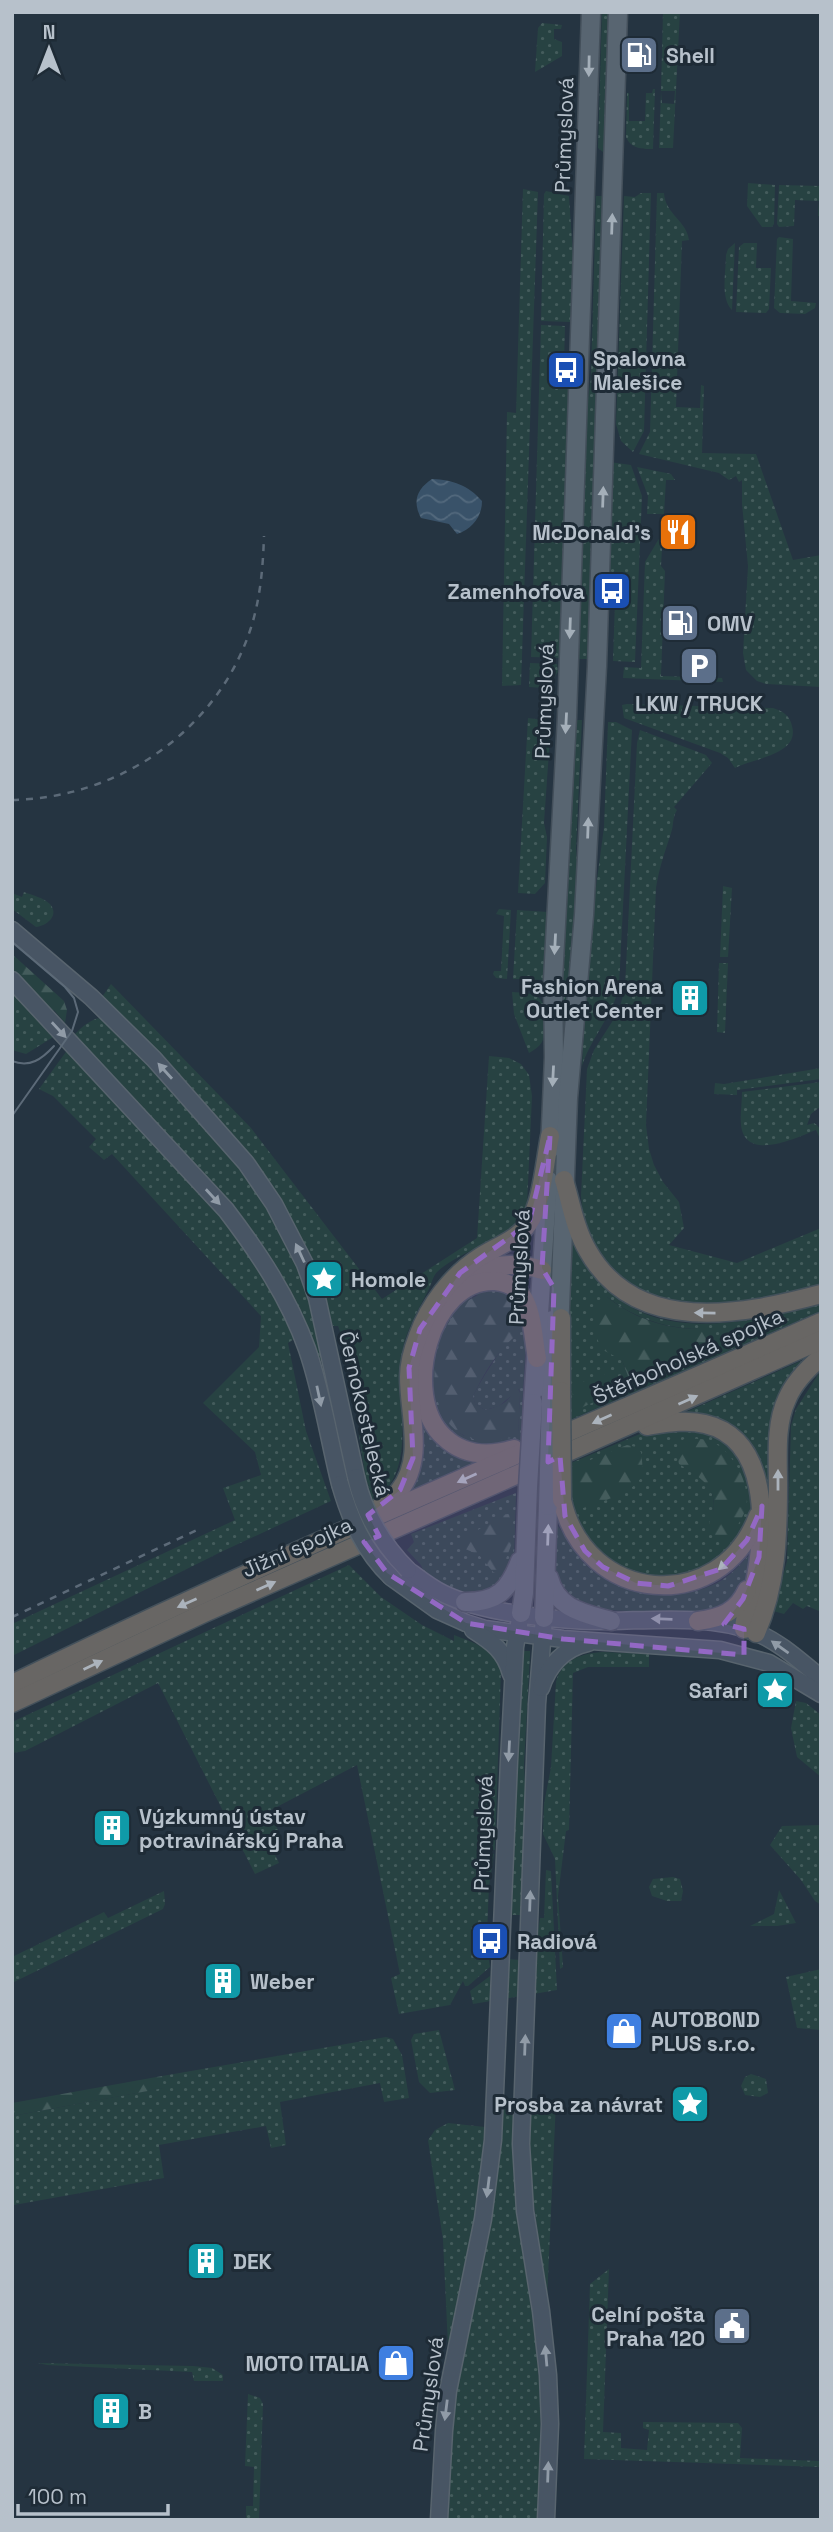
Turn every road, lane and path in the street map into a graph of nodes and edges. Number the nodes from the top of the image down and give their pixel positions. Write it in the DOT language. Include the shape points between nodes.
graph roads {
  1 [pos="591,12"];
  2 [pos="618,12"];
  3 [pos="12,930"];
  4 [pos="12,981"];
  5 [pos="550,1136"];
  6 [pos="564,1180"];
  7 [pos="542,1270"];
  8 [pos="821,1294"];
  9 [pos="437,1301"];
  10 [pos="561,1318"];
  11 [pos="821,1322"];
  12 [pos="821,1340"];
  13 [pos="821,1357"];
  14 [pos="537,1358"];
  15 [pos="556,1394"];
  16 [pos="574,1431"];
  17 [pos="603,1438"];
  18 [pos="555,1503"];
  19 [pos="762,1506"];
  20 [pos="339,1534"];
  21 [pos="526,1548"];
  22 [pos="759,1557"];
  23 [pos="547,1564"];
  24 [pos="465,1602"];
  25 [pos="521,1613"];
  26 [pos="453,1618"];
  27 [pos="544,1618"];
  28 [pos="611,1621"];
  29 [pos="698,1621"];
  30 [pos="750,1631"];
  31 [pos="517,1633"];
  32 [pos="541,1636"];
  33 [pos="602,1642"];
  34 [pos="744,1656"];
  35 [pos="821,1678"];
  36 [pos="513,1683"];
  37 [pos="12,1684"];
  38 [pos="821,1694"];
  39 [pos="12,1703"];
  40 [pos="537,1704"];
  41 [pos="439,2520"];
  42 [pos="546,2520"];
  1 -- 5 [label="main road, Průmyslová, one-way"];
  6 -- 2 [label="main road, Průmyslová, one-way" via="597,666"];
  24 -- 3 [label="main road, Černokostelecká, one-way, bridge" via="408,1570 371,1522 356,1477 317,1298 274,1204 246,1163 154,1059 101,1006"];
  4 -- 26 [label="main road, Černokostelecká, one-way, bridge" via="226,1210 256,1250 306,1346 340,1484 356,1529 391,1577"];
  5 -- 7 [label="main road, Průmyslová"];
  5 -- 9 [label="highway" via="529,1223 469,1265"];
  8 -- 6 [label="highway, one-way" via="764,1308 714,1313 682,1312 646,1303 613,1282 592,1257 579,1232"];
  6 -- 10 [label="main road, Průmyslová"];
  7 -- 9 [label="highway" via="519,1266 483,1269 462,1279"];
  7 -- 14 [label="main road, Průmyslová"];
  7 -- 15 [label="main road" via="554,1284"];
  9 -- 20 [label="highway" via="420,1329 410,1360 414,1450 409,1475 390,1500"];
  10 -- 15 [label="highway"];
  11 -- 16 [label="highway, Štěrboholská spojka, one-way"];
  17 -- 12 [label="highway, Štěrboholská spojka, one-way"];
  30 -- 13 [label="highway, one-way" via="767,1604 776,1557 784,1405 796,1383"];
  14 -- 16 [label="highway" via="528,1308 518,1290 494,1281 466,1288 442,1313 426,1352 423,1392 432,1424 458,1448 486,1454"];
  14 -- 21 [label="main road, Průmyslová, bridge"];
  15 -- 18 [label="highway, bridge"];
  16 -- 20 [label="highway, Jižní spojka, one-way"];
  17 -- 19 [label="highway" via="669,1422 712,1426 731,1437 750,1461"];
  39 -- 17 [label="highway, Jižní spojka, one-way" via="204,1613"];
  19 -- 18 [label="highway, one-way" via="742,1548 721,1569 691,1582 657,1586 625,1579 594,1560"];
  23 -- 18 [label="main road, one-way"];
  19 -- 22 [label="highway"];
  20 -- 37 [label="highway, Jižní spojka, one-way"];
  21 -- 24 [label="main road" via="505,1590 485,1600"];
  21 -- 25 [label="main road, Průmyslová"];
  22 -- 29 [label="highway" via="738,1606 719,1617"];
  22 -- 30 [label="highway" via="745,1617"];
  23 -- 27 [label="main road"];
  23 -- 28 [label="main road" via="561,1602"];
  24 -- 25 [label="main road, Černokostelecká"];
  25 -- 27 [label="main road, Černokostelecká"];
  25 -- 31 [label="main road, Průmyslová"];
  26 -- 31 [label="main road, Černokostelecká"];
  26 -- 36 [label="main road" via="497,1646"];
  27 -- 28 [label="main road, Černokostelecká"];
  27 -- 32 [label="main road"];
  29 -- 28 [label="main road, Černokostelecká, one-way"];
  29 -- 30 [label="main road, Černokostelecká"];
  30 -- 34 [label="main road"];
  35 -- 30 [label="main road, Černokostelecká, one-way" via="783,1648"];
  31 -- 32 [label="main road, Černokostelecká"];
  31 -- 36 [label="main road, Průmyslová"];
  32 -- 33 [label="main road, Černokostelecká"];
  32 -- 40 [label="main road"];
  33 -- 34 [label="main road, Černokostelecká" via="699,1648"];
  33 -- 40 [label="main road" via="576,1646 562,1656 546,1675"];
  34 -- 38 [label="main road, Černokostelecká" via="778,1667"];
  36 -- 41 [label="main road, Průmyslová, one-way" via="495,2119 484,2219 449,2391"];
  42 -- 40 [label="main road, one-way" via="548,2375 525,2211 522,2113"];
}
